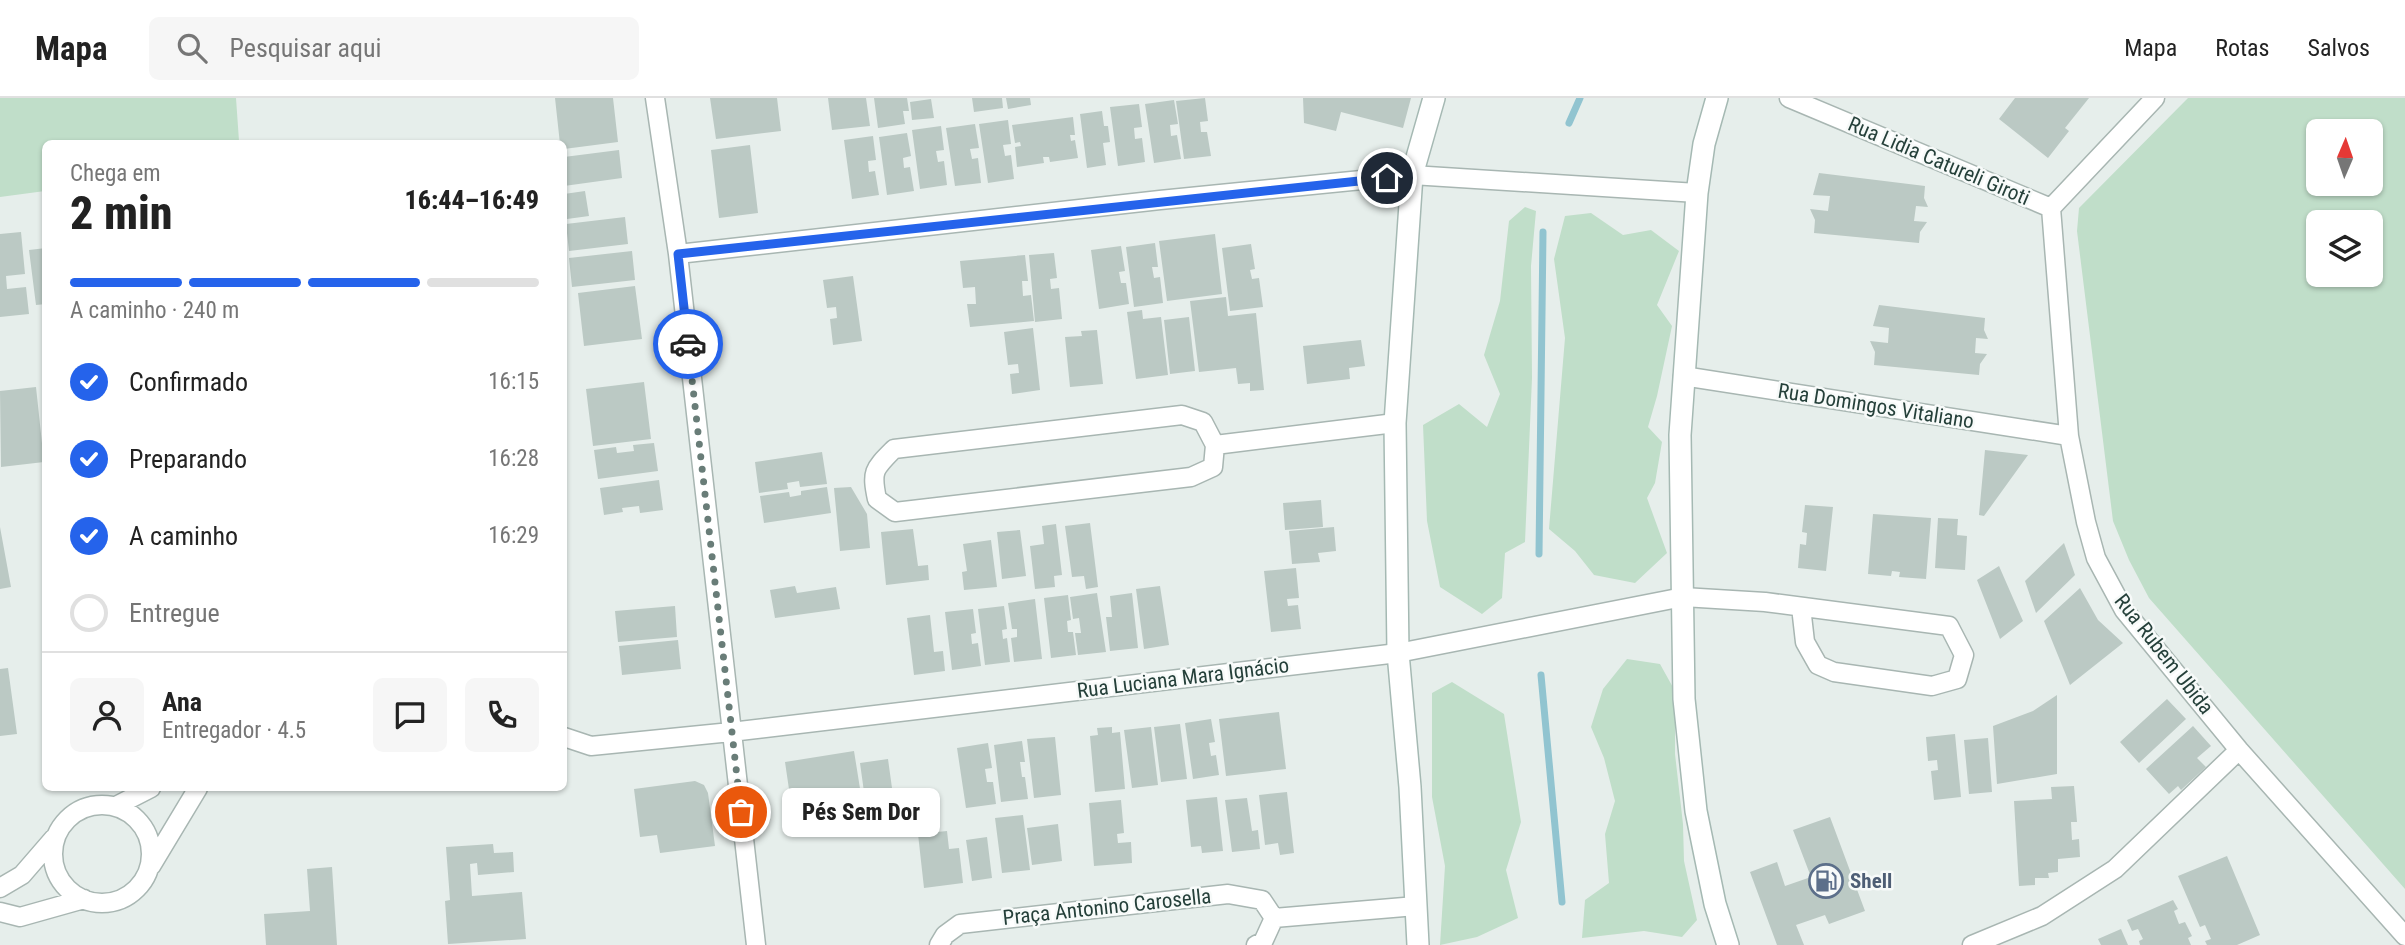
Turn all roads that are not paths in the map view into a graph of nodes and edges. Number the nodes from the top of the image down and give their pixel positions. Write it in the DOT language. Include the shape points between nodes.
graph roads {
  1 [pos="655,98"];
  2 [pos="1434,98"];
  3 [pos="1717,98"];
  4 [pos="1789,98"];
  5 [pos="2155,98"];
  6 [pos="1412,175"];
  7 [pos="1697,193"];
  8 [pos="2051,208"];
  9 [pos="678,254"];
  10 [pos="1684,376"];
  11 [pos="1395,423"];
  12 [pos="2068,436"];
  13 [pos="1215,445"];
  14 [pos="1683,597"];
  15 [pos="1801,607"];
  16 [pos="1398,653"];
  17 [pos="731,732"];
  18 [pos="567,738"];
  19 [pos="2239,750"];
  20 [pos="145,791"];
  21 [pos="196,791"];
  22 [pos="116,806"];
  23 [pos="59,833"];
  24 [pos="148,872"];
  25 [pos="0,888"];
  26 [pos="84,900"];
  27 [pos="1416,906"];
  28 [pos="0,912"];
  29 [pos="1274,918"];
  30 [pos="2405,936"];
  31 [pos="756,945"];
  32 [pos="939,945"];
  33 [pos="1256,945"];
  34 [pos="1418,945"];
  35 [pos="1728,945"];
  36 [pos="1972,945"];
  1 -- 9 [label="street"];
  2 -- 6 [label="main road"];
  3 -- 7 [label="main road"];
  4 -- 8 [label="street, Rua Lidia Catureli Giroti"];
  5 -- 8 [label="street"];
  6 -- 7 [label="street"];
  6 -- 9 [label="street"];
  6 -- 11 [label="main road"];
  7 -- 10 [label="main road"];
  8 -- 12 [label="street, Rua Rubem Ubida"];
  9 -- 17 [label="street"];
  10 -- 12 [label="street, Rua Domingos Vitaliano"];
  10 -- 14 [label="main road" via="1680,435"];
  11 -- 13 [label="street"];
  11 -- 16 [label="main road"];
  12 -- 19 [label="street, Rua Rubem Ubida" via="2096,558 2124,610"];
  13 -- 13 [label="street" via="1203,422 1182,415 894,449 873,477 877,499 895,512 1191,477 1213,467"];
  14 -- 15 [label="street, Rua Luciana Mara Ignácio"];
  14 -- 16 [label="street, Rua Luciana Mara Ignácio"];
  14 -- 35 [label="main road" via="1684,699 1696,811"];
  15 -- 15 [label="street, Rua Luciana Mara Ignácio" via="1805,642 1818,665 1834,673 1932,687 1957,679 1964,655 1949,626"];
  16 -- 17 [label="street, Rua Luciana Mara Ignácio"];
  16 -- 27 [label="main road"];
  17 -- 18 [label="street, Rua Luciana Mara Ignácio" via="591,746"];
  17 -- 31 [label="street"];
  19 -- 30 [label="street, Rua Rubem Ubida"];
  19 -- 36 [label="street" via="2115,869 2042,916"];
  20 -- 22 [label="street"];
  21 -- 24 [label="street"];
  22 -- 23 [label="street" via="85,807 71,815"];
  22 -- 24 [label="street" via="131,813 146,833 151,856"];
  23 -- 25 [label="street" via="22,875"];
  23 -- 26 [label="street" via="52,854 55,869 61,882"];
  24 -- 26 [label="street" via="139,886 121,898"];
  26 -- 28 [label="street" via="20,917"];
  27 -- 29 [label="street"];
  27 -- 34 [label="main road"];
  29 -- 32 [label="street, Praça Antonino Carosella" via="1262,900 1228,894 960,924"];
  29 -- 33 [label="street" via="1263,942"];
}
